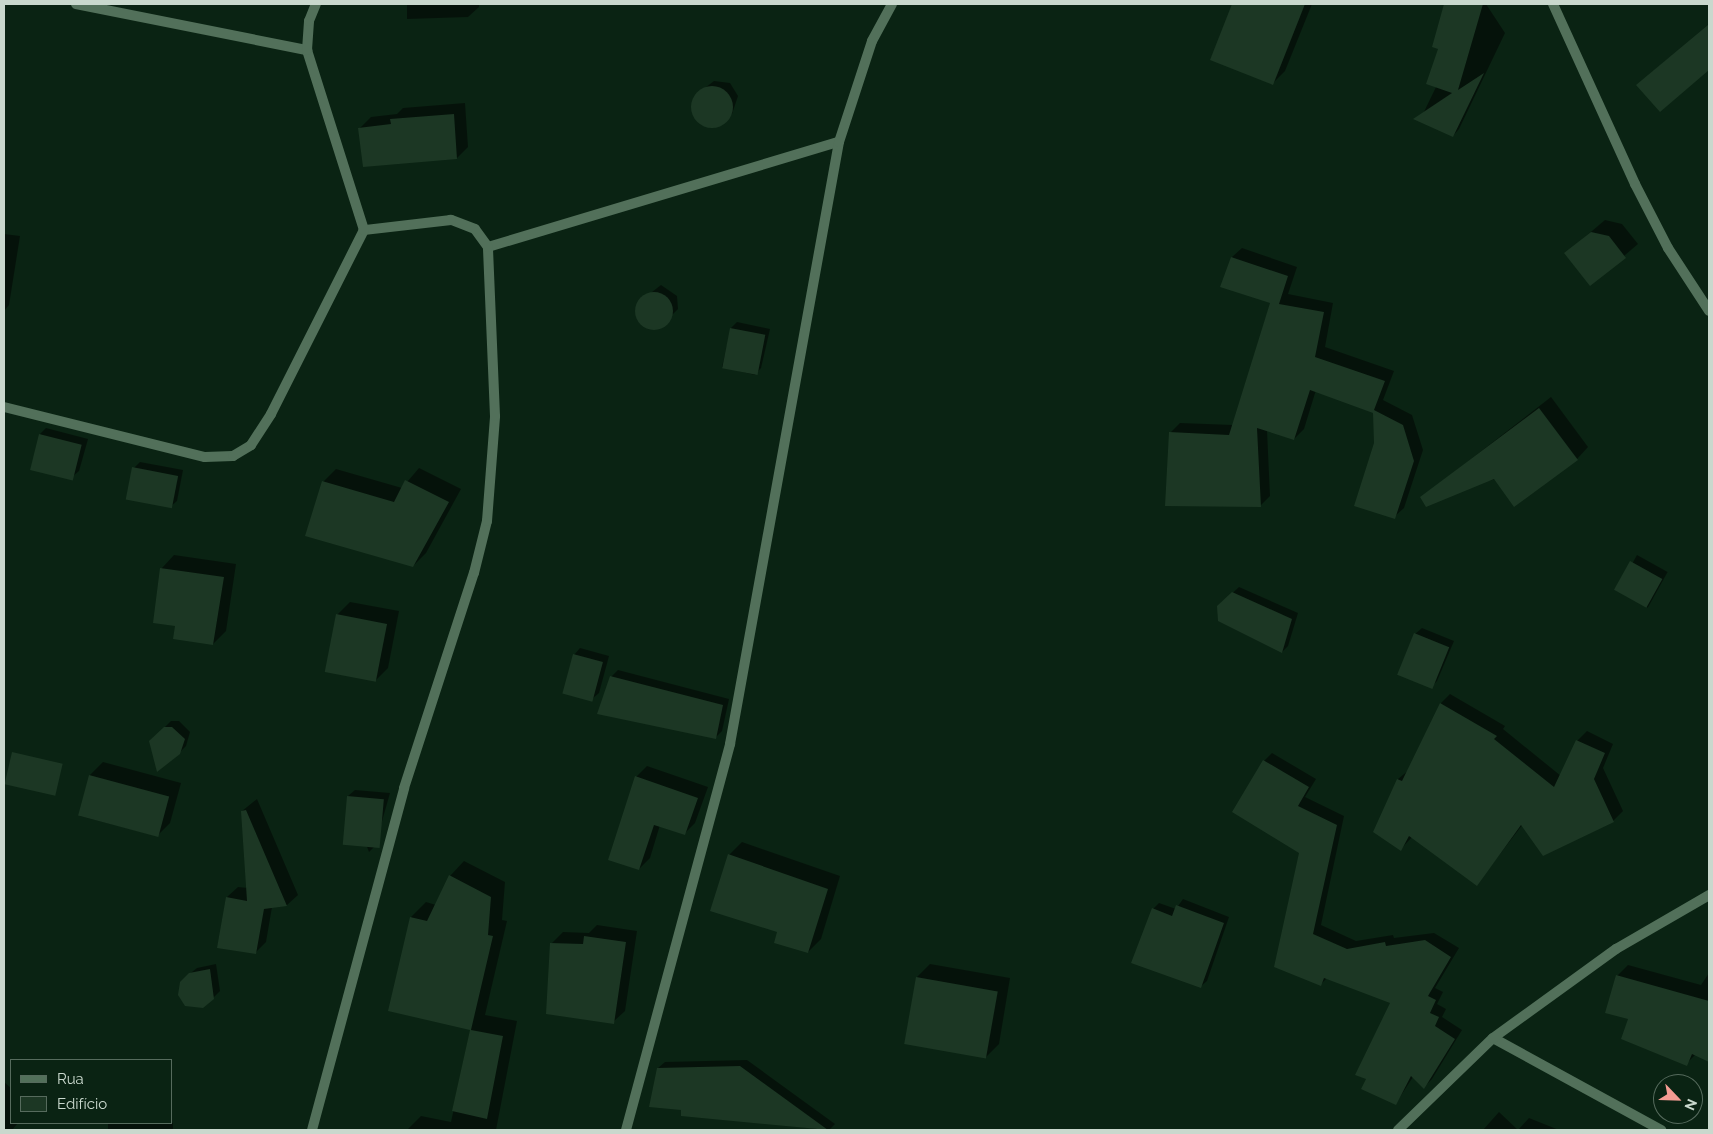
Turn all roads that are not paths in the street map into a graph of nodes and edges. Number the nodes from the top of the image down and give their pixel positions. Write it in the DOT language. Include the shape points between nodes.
graph roads {
  1 [pos="76,4"];
  2 [pos="316,4"];
  3 [pos="892,4"];
  4 [pos="1553,4"];
  5 [pos="307,50"];
  6 [pos="839,142"];
  7 [pos="364,230"];
  8 [pos="488,247"];
  9 [pos="1709,312"];
  10 [pos="4,407"];
  11 [pos="1709,895"];
  12 [pos="1493,1038"];
  13 [pos="312,1130"];
  14 [pos="626,1130"];
  15 [pos="1398,1130"];
  16 [pos="1661,1130"];
  1 -- 5 [label="street"];
  2 -- 5 [label="street" via="309,21"];
  3 -- 6 [label="street" via="872,41"];
  4 -- 9 [label="street" via="1635,184 1668,248"];
  5 -- 7 [label="street"];
  6 -- 8 [label="street"];
  6 -- 14 [label="street" via="730,744"];
  7 -- 8 [label="street" via="451,220 475,229"];
  7 -- 10 [label="street" via="271,414 251,445 232,456 205,457"];
  8 -- 13 [label="street" via="495,416 487,521 474,573 404,788"];
  11 -- 12 [label="street" via="1616,950"];
  12 -- 15 [label="street"];
  12 -- 16 [label="street"];
}
